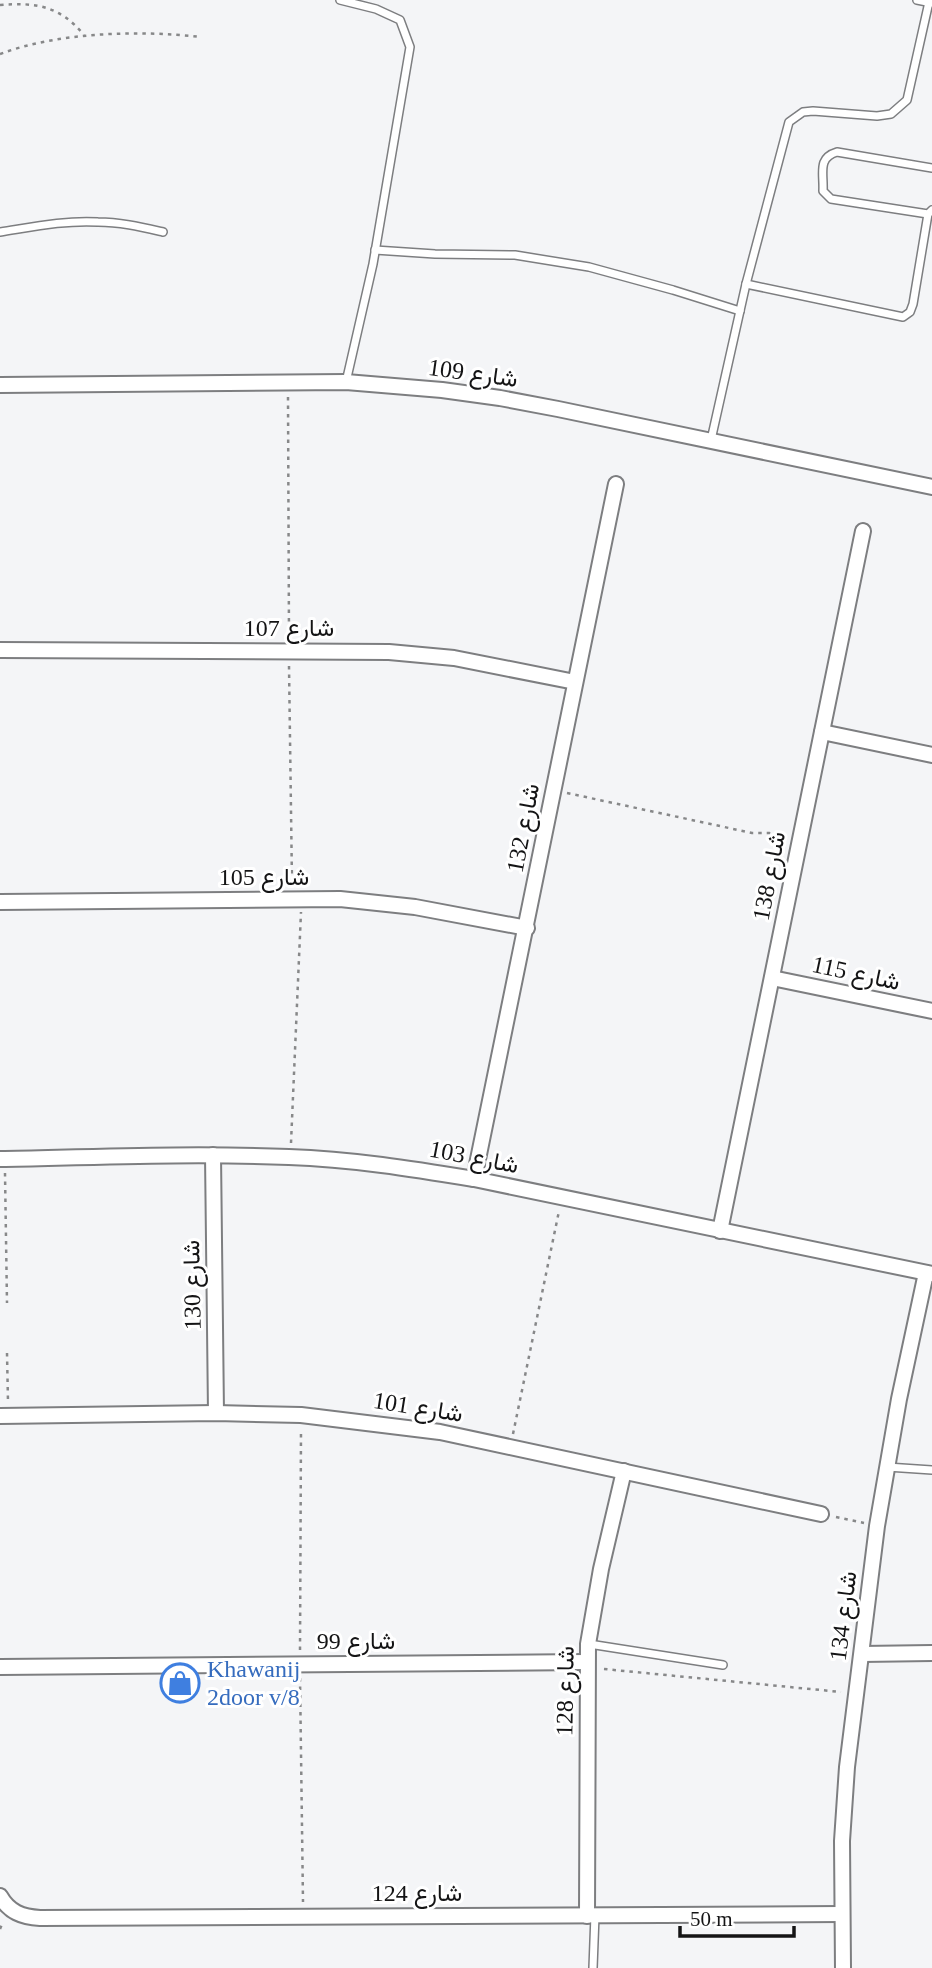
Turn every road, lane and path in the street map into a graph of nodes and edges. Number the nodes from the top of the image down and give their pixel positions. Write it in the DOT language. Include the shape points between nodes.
graph roads {
  1 [pos="340,0"];
  2 [pos="917,0"];
  3 [pos="931,2"];
  4 [pos="0,5"];
  5 [pos="86,36"];
  6 [pos="201,37"];
  7 [pos="0,54"];
  8 [pos="932,168"];
  9 [pos="930,212"];
  10 [pos="0,232"];
  11 [pos="163,232"];
  12 [pos="375,250"];
  13 [pos="746,284"];
  14 [pos="740,312"];
  15 [pos="346,382"];
  16 [pos="0,385"];
  17 [pos="711,441"];
  18 [pos="615,484"];
  19 [pos="932,487"];
  20 [pos="863,531"];
  21 [pos="0,650"];
  22 [pos="575,682"];
  23 [pos="822,732"];
  24 [pos="932,755"];
  25 [pos="554,790"];
  26 [pos="800,840"];
  27 [pos="302,899"];
  28 [pos="0,902"];
  29 [pos="527,928"];
  30 [pos="772,978"];
  31 [pos="932,1011"];
  32 [pos="213,1155"];
  33 [pos="291,1157"];
  34 [pos="2,1159"];
  35 [pos="474,1179"];
  36 [pos="562,1198"];
  37 [pos="720,1231"];
  38 [pos="929,1274"];
  39 [pos="7,1303"];
  40 [pos="8,1353"];
  41 [pos="216,1413"];
  42 [pos="4,1416"];
  43 [pos="510,1447"];
  44 [pos="887,1467"];
  45 [pos="932,1469"];
  46 [pos="624,1471"];
  47 [pos="821,1514"];
  48 [pos="877,1526"];
  49 [pos="588,1644"];
  50 [pos="932,1653"];
  51 [pos="862,1654"];
  52 [pos="586,1664"];
  53 [pos="723,1665"];
  54 [pos="0,1667"];
  55 [pos="856,1693"];
  56 [pos="0,1896"];
  57 [pos="842,1914"];
  58 [pos="591,1915"];
  59 [pos="593,1968"];
  60 [pos="843,1968"];
  1 -- 12 [label="lane" via="400,20 410,47"];
  2 -- 3 [label="lane"];
  3 -- 13 [label="lane" via="907,100 891,114 813,111 789,122"];
  4 -- 5 [label="path" via="48,8 67,17"];
  5 -- 6 [label="path"];
  5 -- 7 [label="path"];
  8 -- 9 [label="lane" via="837,152 824,160 823,191 831,199"];
  9 -- 13 [label="lane" via="913,304 903,317"];
  10 -- 11 [label="lane" via="97,221"];
  12 -- 14 [label="lane" via="515,255 589,267"];
  12 -- 15 [label="lane"];
  13 -- 14 [label="lane"];
  14 -- 17 [label="lane"];
  15 -- 16 [label="street, شارع 109"];
  15 -- 17 [label="street, شارع 109" via="500,398"];
  17 -- 19 [label="street, شارع 109"];
  18 -- 22 [label="street, شارع 132"];
  20 -- 23 [label="street, شارع 138"];
  21 -- 22 [label="street, شارع 107" via="389,652 454,658"];
  22 -- 25 [label="street, شارع 132"];
  23 -- 24 [label="street"];
  23 -- 26 [label="street, شارع 138"];
  25 -- 26 [label="path"];
  25 -- 29 [label="street, شارع 132"];
  26 -- 30 [label="street, شارع 138"];
  27 -- 28 [label="street, شارع 105"];
  27 -- 29 [label="street, شارع 105" via="377,902"];
  27 -- 33 [label="path"];
  29 -- 35 [label="street, شارع 132"];
  30 -- 31 [label="street, شارع 115"];
  30 -- 37 [label="street, شارع 138"];
  32 -- 33 [label="street, شارع 103"];
  32 -- 34 [label="street, شارع 103"];
  32 -- 41 [label="street, شارع 130"];
  33 -- 35 [label="street, شارع 103"];
  34 -- 39 [label="path"];
  35 -- 36 [label="street, شارع 103"];
  36 -- 37 [label="street, شارع 103"];
  36 -- 43 [label="path"];
  37 -- 38 [label="street, شارع 103"];
  38 -- 44 [label="street, شارع 134"];
  40 -- 42 [label="path"];
  41 -- 42 [label="street, شارع 101"];
  41 -- 43 [label="street, شارع 101" via="347,1420"];
  43 -- 46 [label="street, شارع 101"];
  44 -- 45 [label="lane"];
  44 -- 48 [label="street, شارع 134"];
  46 -- 47 [label="street, شارع 101"];
  46 -- 49 [label="street, شارع 128"];
  47 -- 48 [label="path"];
  48 -- 51 [label="street, شارع 134"];
  49 -- 52 [label="street, شارع 128"];
  49 -- 53 [label="lane"];
  50 -- 51 [label="street"];
  51 -- 55 [label="street, شارع 134"];
  52 -- 54 [label="street, شارع 99"];
  52 -- 55 [label="path"];
  52 -- 58 [label="street, شارع 128"];
  55 -- 57 [label="street, شارع 134" via="842,1841"];
  56 -- 58 [label="street, شارع 124" via="12,1911 40,1918"];
  57 -- 58 [label="street, شارع 124"];
  57 -- 60 [label="street, شارع 134"];
  58 -- 59 [label="lane"];
}
